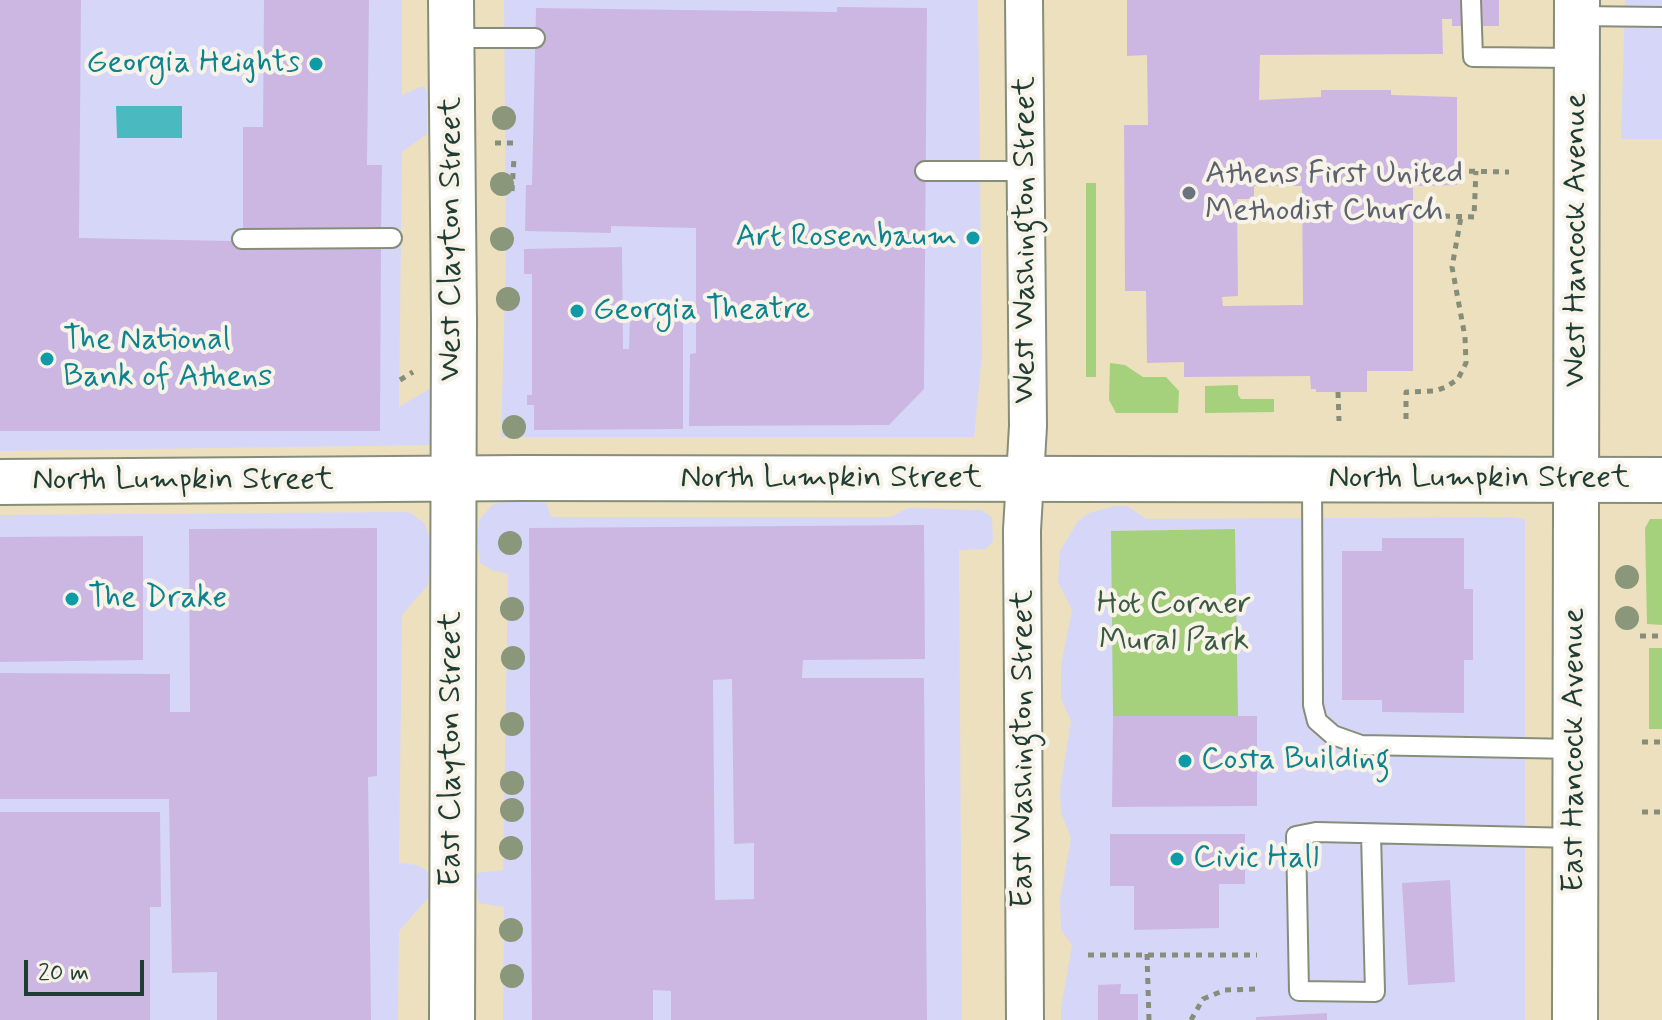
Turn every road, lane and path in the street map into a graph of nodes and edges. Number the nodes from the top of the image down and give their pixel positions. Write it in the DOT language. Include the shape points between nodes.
graph roads {
  1 [pos="1024,0"];
  2 [pos="1471,0"];
  3 [pos="1662,17"];
  4 [pos="451,19"];
  5 [pos="1577,25"];
  6 [pos="535,38"];
  7 [pos="490,142"];
  8 [pos="514,143"];
  9 [pos="514,158"];
  10 [pos="925,171"];
  11 [pos="1027,171"];
  12 [pos="1457,171"];
  13 [pos="1476,171"];
  14 [pos="1509,172"];
  15 [pos="512,191"];
  16 [pos="1444,216"];
  17 [pos="1461,217"];
  18 [pos="392,238"];
  19 [pos="242,239"];
  20 [pos="1338,392"];
  21 [pos="1406,419"];
  22 [pos="1339,421"];
  23 [pos="452,478"];
  24 [pos="1024,479"];
  25 [pos="1312,479"];
  26 [pos="1576,480"];
  27 [pos="1662,480"];
  28 [pos="0,482"];
  29 [pos="1640,636"];
  30 [pos="1662,636"];
  31 [pos="1642,742"];
  32 [pos="1662,742"];
  33 [pos="1575,749"];
  34 [pos="1642,812"];
  35 [pos="1662,812"];
  36 [pos="1371,834"];
  37 [pos="1575,838"];
  38 [pos="1147,954"];
  39 [pos="1088,955"];
  40 [pos="1257,955"];
  41 [pos="1258,989"];
  42 [pos="452,1020"];
  43 [pos="1025,1020"];
  44 [pos="1149,1020"];
  45 [pos="1191,1020"];
  46 [pos="1575,1020"];
  1 -- 11 [label="street, West Washington Street"];
  2 -- 5 [label="lane" via="1473,57"];
  3 -- 5 [label="lane"];
  4 -- 6 [label="lane"];
  4 -- 23 [label="street, West Clayton Street"];
  5 -- 26 [label="street, West Hancock Avenue"];
  7 -- 8 [label="path"];
  9 -- 15 [label="path"];
  10 -- 11 [label="lane"];
  11 -- 24 [label="street, West Washington Street"];
  12 -- 13 [label="path"];
  13 -- 14 [label="path"];
  13 -- 17 [label="path" via="1474,217"];
  16 -- 17 [label="path"];
  17 -- 21 [label="path" via="1452,267 1466,363 1458,379 1446,387 1406,392"];
  18 -- 19 [label="lane"];
  20 -- 22 [label="path"];
  23 -- 24 [label="street, North Lumpkin Street"];
  23 -- 28 [label="street, North Lumpkin Street"];
  23 -- 42 [label="street, East Clayton Street"];
  24 -- 25 [label="street, North Lumpkin Street"];
  24 -- 43 [label="street, East Washington Street"];
  25 -- 26 [label="street, North Lumpkin Street"];
  25 -- 33 [label="lane" via="1317,721 1333,735 1361,745"];
  26 -- 27 [label="street, North Lumpkin Street"];
  26 -- 33 [label="street, East Hancock Avenue"];
  29 -- 30 [label="path"];
  31 -- 32 [label="path"];
  33 -- 37 [label="street, East Hancock Avenue"];
  34 -- 35 [label="path"];
  36 -- 36 [label="lane" via="1296,836 1299,991 1375,992"];
  36 -- 37 [label="lane"];
  37 -- 46 [label="street, East Hancock Avenue"];
  38 -- 39 [label="path"];
  38 -- 40 [label="path"];
  38 -- 44 [label="path"];
  41 -- 45 [label="path" via="1225,990 1203,999"];
}
